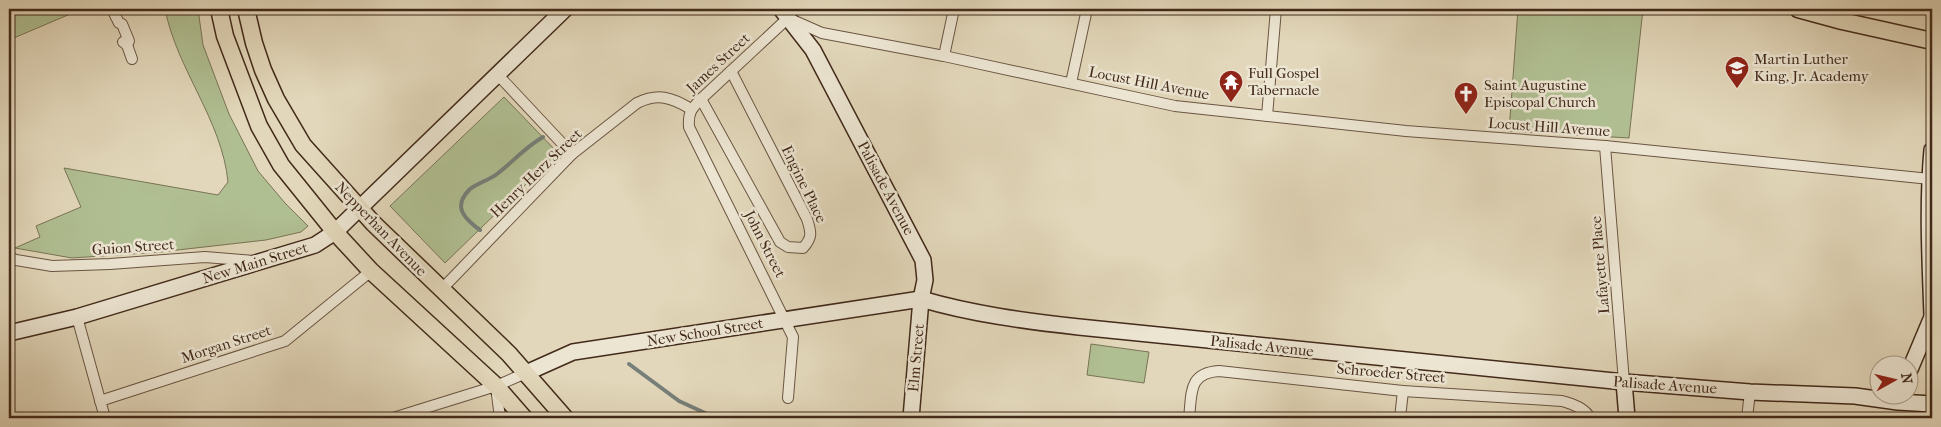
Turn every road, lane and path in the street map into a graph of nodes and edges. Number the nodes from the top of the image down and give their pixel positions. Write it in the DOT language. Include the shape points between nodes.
graph roads {
  1 [pos="112,9"];
  2 [pos="219,9"];
  3 [pos="246,9"];
  4 [pos="565,9"];
  5 [pos="954,9"];
  6 [pos="1087,9"];
  7 [pos="1276,9"];
  8 [pos="1798,9"];
  9 [pos="784,13"];
  10 [pos="1932,41"];
  11 [pos="944,56"];
  12 [pos="132,59"];
  13 [pos="730,71"];
  14 [pos="498,75"];
  15 [pos="1071,83"];
  16 [pos="701,99"];
  17 [pos="691,109"];
  18 [pos="1267,116"];
  19 [pos="1605,146"];
  20 [pos="1932,150"];
  21 [pos="572,154"];
  22 [pos="1930,179"];
  23 [pos="359,208"];
  24 [pos="335,232"];
  25 [pos="9,257"];
  26 [pos="260,262"];
  27 [pos="371,271"];
  28 [pos="441,290"];
  29 [pos="921,299"];
  30 [pos="1932,316"];
  31 [pos="77,317"];
  32 [pos="786,320"];
  33 [pos="9,333"];
  34 [pos="1916,354"];
  35 [pos="526,373"];
  36 [pos="1624,382"];
  37 [pos="496,386"];
  38 [pos="1403,391"];
  39 [pos="1750,392"];
  40 [pos="1868,397"];
  41 [pos="788,398"];
  42 [pos="100,401"];
  43 [pos="1918,401"];
  44 [pos="1932,404"];
  45 [pos="105,418"];
  46 [pos="393,418"];
  47 [pos="500,418"];
  48 [pos="524,418"];
  49 [pos="565,418"];
  50 [pos="911,418"];
  51 [pos="1190,418"];
  52 [pos="1400,418"];
  53 [pos="1590,418"];
  54 [pos="1627,418"];
  55 [pos="1747,418"];
  1 -- 12 [label="street" via="129,41 127,45"];
  2 -- 24 [label="main road" via="225,36 259,126 282,165"];
  3 -- 23 [label="main road, Nepperhan Avenue" via="254,43 276,99 303,145"];
  4 -- 14 [label="street, New Main Street"];
  5 -- 11 [label="street"];
  6 -- 15 [label="street"];
  7 -- 18 [label="street"];
  8 -- 10 [label="main road"];
  9 -- 11 [label="street, Locust Hill Avenue" via="822,33"];
  9 -- 13 [label="street, James Street"];
  9 -- 29 [label="street, Palisade Avenue" via="813,50 924,260 925,280"];
  11 -- 15 [label="street, Locust Hill Avenue"];
  13 -- 16 [label="street, James Street"];
  13 -- 16 [label="street, Engine Place" via="807,219 812,236 803,248 788,247 780,242"];
  14 -- 21 [label="street"];
  14 -- 23 [label="street, New Main Street"];
  15 -- 18 [label="street, Locust Hill Avenue" via="1175,106"];
  16 -- 17 [label="street, James Street"];
  17 -- 21 [label="street, Henry Herz Street" via="676,100 649,98"];
  17 -- 32 [label="street, John Street" via="689,127"];
  18 -- 19 [label="street, Locust Hill Avenue" via="1406,131"];
  19 -- 22 [label="street, Locust Hill Avenue"];
  19 -- 36 [label="street, Lafayette Place"];
  20 -- 22 [label="street"];
  21 -- 28 [label="street, Henry Herz Street"];
  22 -- 30 [label="street"];
  23 -- 24 [label="street, New Main Street"];
  23 -- 28 [label="main road, Nepperhan Avenue"];
  24 -- 26 [label="street, New Main Street" via="315,245"];
  24 -- 27 [label="main road"];
  25 -- 26 [label="street, Guion Street" via="52,266 205,257"];
  26 -- 31 [label="street, New Main Street"];
  27 -- 37 [label="main road"];
  27 -- 42 [label="street, Morgan Street" via="285,341"];
  28 -- 35 [label="main road, Nepperhan Avenue"];
  29 -- 32 [label="street, New School Street"];
  29 -- 36 [label="street, Palisade Avenue" via="1007,318 1070,326"];
  29 -- 50 [label="street, Elm Street"];
  30 -- 34 [label="street"];
  31 -- 33 [label="street, New Main Street"];
  31 -- 42 [label="street"];
  32 -- 35 [label="street, New School Street" via="573,352"];
  32 -- 41 [label="street, John Street" via="793,337"];
  35 -- 37 [label="street, New School Street"];
  35 -- 49 [label="main road, Nepperhan Avenue"];
  36 -- 39 [label="street, Palisade Avenue"];
  36 -- 54 [label="street"];
  37 -- 46 [label="street, New School Street"];
  37 -- 47 [label="street"];
  37 -- 48 [label="main road"];
  38 -- 51 [label="street, Schroeder Street" via="1213,371 1195,381"];
  38 -- 52 [label="street"];
  38 -- 53 [label="street, Schroeder Street" via="1562,401 1577,406"];
  39 -- 40 [label="street, Palisade Avenue"];
  39 -- 55 [label="street"];
  42 -- 45 [label="street"];
  43 -- 44 [label="street, Palisade Avenue"];
}
